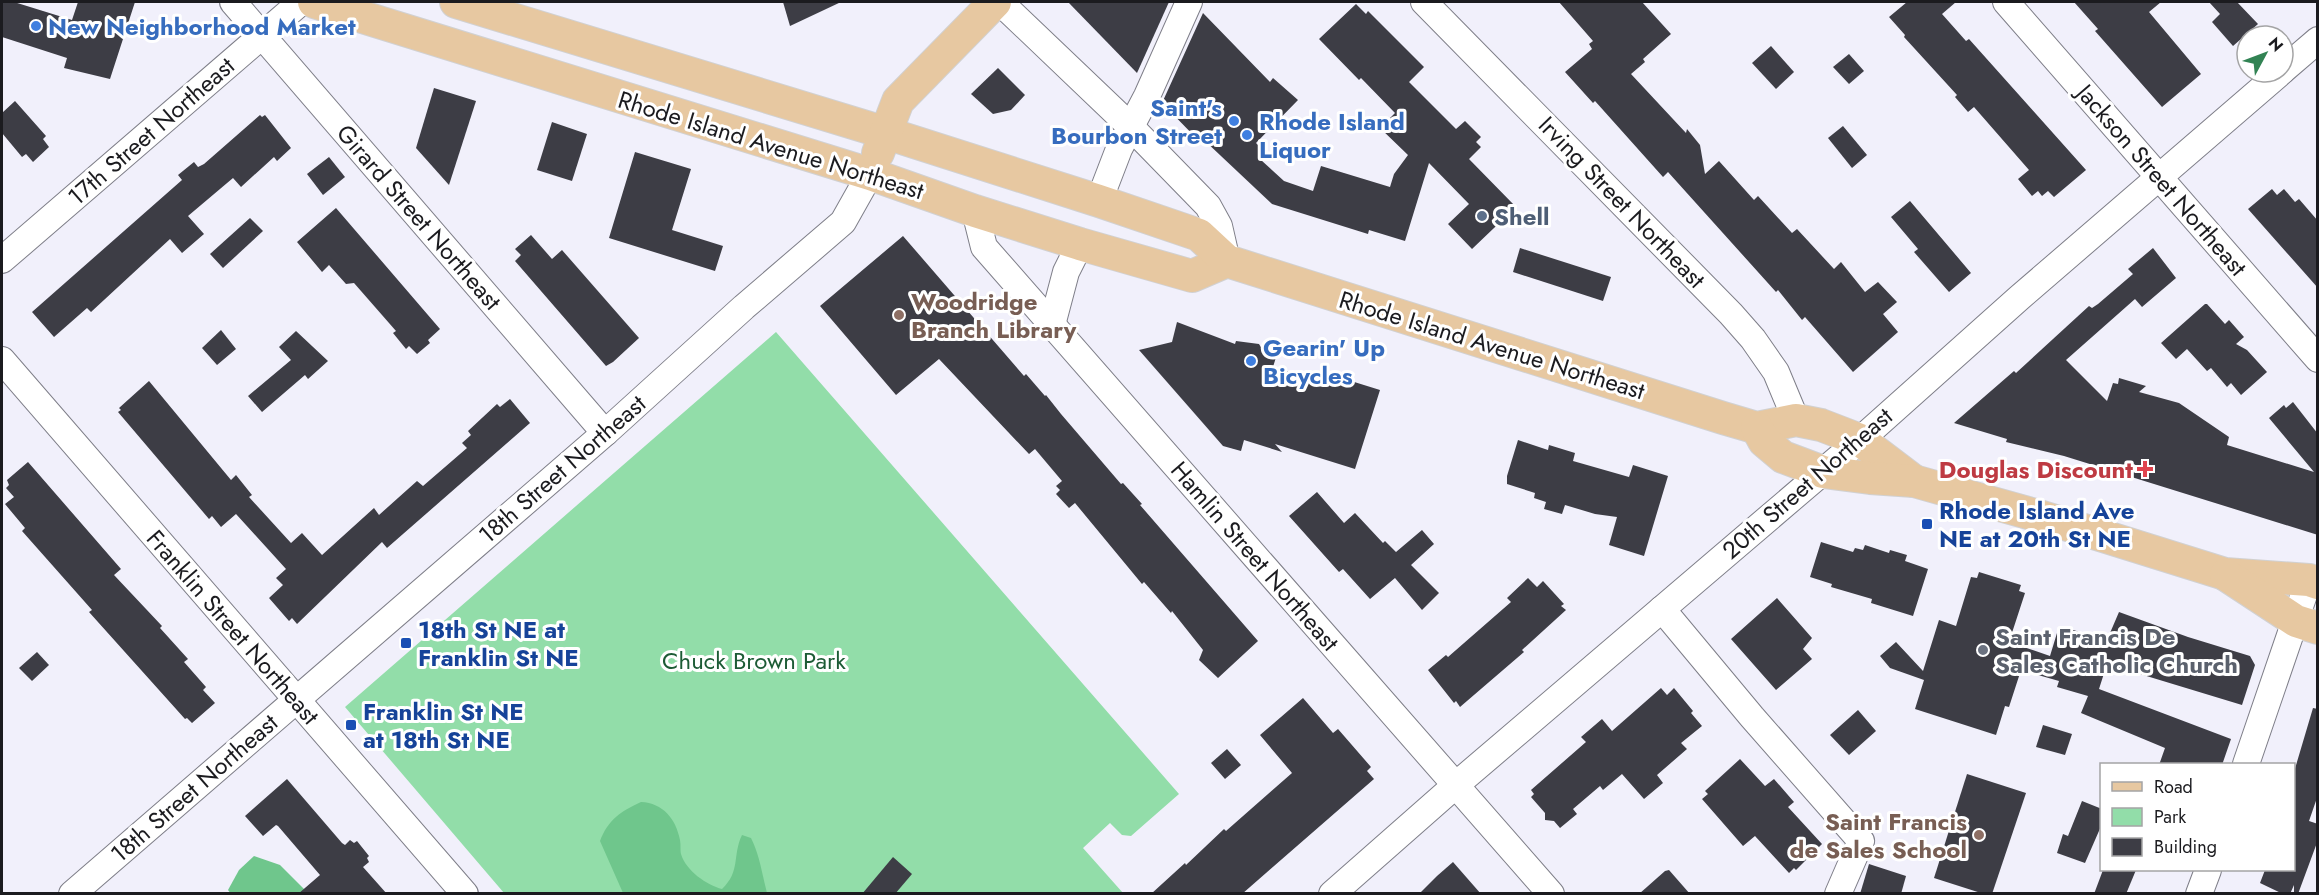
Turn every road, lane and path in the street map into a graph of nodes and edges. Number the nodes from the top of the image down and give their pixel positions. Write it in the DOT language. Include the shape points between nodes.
graph roads {
  1 [pos="233,2"];
  2 [pos="301,2"];
  3 [pos="314,2"];
  4 [pos="456,2"];
  5 [pos="995,2"];
  6 [pos="1000,2"];
  7 [pos="1189,2"];
  8 [pos="1424,2"];
  9 [pos="2006,2"];
  10 [pos="263,34"];
  11 [pos="2318,40"];
  12 [pos="2295,60"];
  13 [pos="2267,84"];
  14 [pos="1131,127"];
  15 [pos="886,133"];
  16 [pos="870,174"];
  17 [pos="2158,177"];
  18 [pos="1099,201"];
  19 [pos="975,211"];
  20 [pos="1080,244"];
  21 [pos="2,260"];
  22 [pos="1227,261"];
  23 [pos="1052,325"];
  24 [pos="2318,359"];
  25 [pos="2,360"];
  26 [pos="1796,420"];
  27 [pos="1756,428"];
  28 [pos="605,433"];
  29 [pos="1860,440"];
  30 [pos="1823,472"];
  31 [pos="1914,481"];
  32 [pos="2225,574"];
  33 [pos="2313,582"];
  34 [pos="1662,609"];
  35 [pos="2307,624"];
  36 [pos="296,700"];
  37 [pos="2247,763"];
  38 [pos="1457,784"];
  39 [pos="2208,871"];
  40 [pos="72,894"];
  41 [pos="465,894"];
  42 [pos="1332,894"];
  43 [pos="1551,894"];
  44 [pos="1838,894"];
  45 [pos="2199,894"];
  1 -- 10 [label="street, Girard Street Northeast"];
  2 -- 10 [label="street, 17th Street Northeast"];
  3 -- 16 [label="main road, Rhode Island Avenue Northeast"];
  4 -- 15 [label="main road, Rhode Island Avenue Northeast"];
  5 -- 15 [label="main road, 18th Street Northeast" via="904,94"];
  6 -- 14 [label="street"];
  7 -- 14 [label="street"];
  8 -- 26 [label="street, Irving Street Northeast" via="1731,314 1776,372"];
  9 -- 17 [label="street, Jackson Street Northeast"];
  10 -- 21 [label="street, 17th Street Northeast"];
  10 -- 28 [label="street, Girard Street Northeast"];
  11 -- 12 [label="street, 20th Street Northeast"];
  13 -- 17 [label="street, 20th Street Northeast"];
  14 -- 18 [label="street"];
  14 -- 22 [label="street" via="1208,206 1219,226"];
  15 -- 16 [label="main road, 18th Street Northeast"];
  15 -- 18 [label="main road, Rhode Island Avenue Northeast"];
  16 -- 19 [label="main road, Rhode Island Avenue Northeast"];
  16 -- 28 [label="street, 18th Street Northeast" via="843,222"];
  17 -- 24 [label="street, Jackson Street Northeast"];
  17 -- 29 [label="street, 20th Street Northeast"];
  18 -- 22 [label="main road, Rhode Island Avenue Northeast" via="1199,235"];
  19 -- 20 [label="main road, Rhode Island Avenue Northeast"];
  19 -- 23 [label="street, Hamlin Street Northeast" via="984,247"];
  20 -- 22 [label="main road, Rhode Island Avenue Northeast" via="1192,276"];
  20 -- 23 [label="street" via="1066,272"];
  22 -- 27 [label="main road, Rhode Island Avenue Northeast"];
  23 -- 38 [label="street, Hamlin Street Northeast"];
  25 -- 36 [label="street, Franklin Street Northeast"];
  26 -- 27 [label="main road, Rhode Island Avenue Northeast"];
  26 -- 29 [label="main road, Rhode Island Avenue Northeast" via="1821,424"];
  27 -- 30 [label="main road, Rhode Island Avenue Northeast" via="1764,441 1783,457"];
  28 -- 36 [label="street, 18th Street Northeast"];
  29 -- 30 [label="street, 20th Street Northeast"];
  29 -- 31 [label="main road, Rhode Island Avenue Northeast"];
  30 -- 31 [label="main road, Rhode Island Avenue Northeast"];
  30 -- 34 [label="street, 20th Street Northeast"];
  31 -- 32 [label="main road, Rhode Island Avenue Northeast"];
  32 -- 33 [label="main road, Rhode Island Avenue Northeast"];
  32 -- 35 [label="main road, Rhode Island Avenue Northeast"];
  33 -- 35 [label="street"];
  34 -- 38 [label="street, 20th Street Northeast"];
  34 -- 44 [label="street" via="1861,841"];
  35 -- 37 [label="street"];
  36 -- 40 [label="street, 18th Street Northeast"];
  36 -- 41 [label="street, Franklin Street Northeast"];
  38 -- 42 [label="street, 20th Street Northeast"];
  38 -- 43 [label="street, Hamlin Street Northeast"];
  39 -- 45 [label="street"];
}
